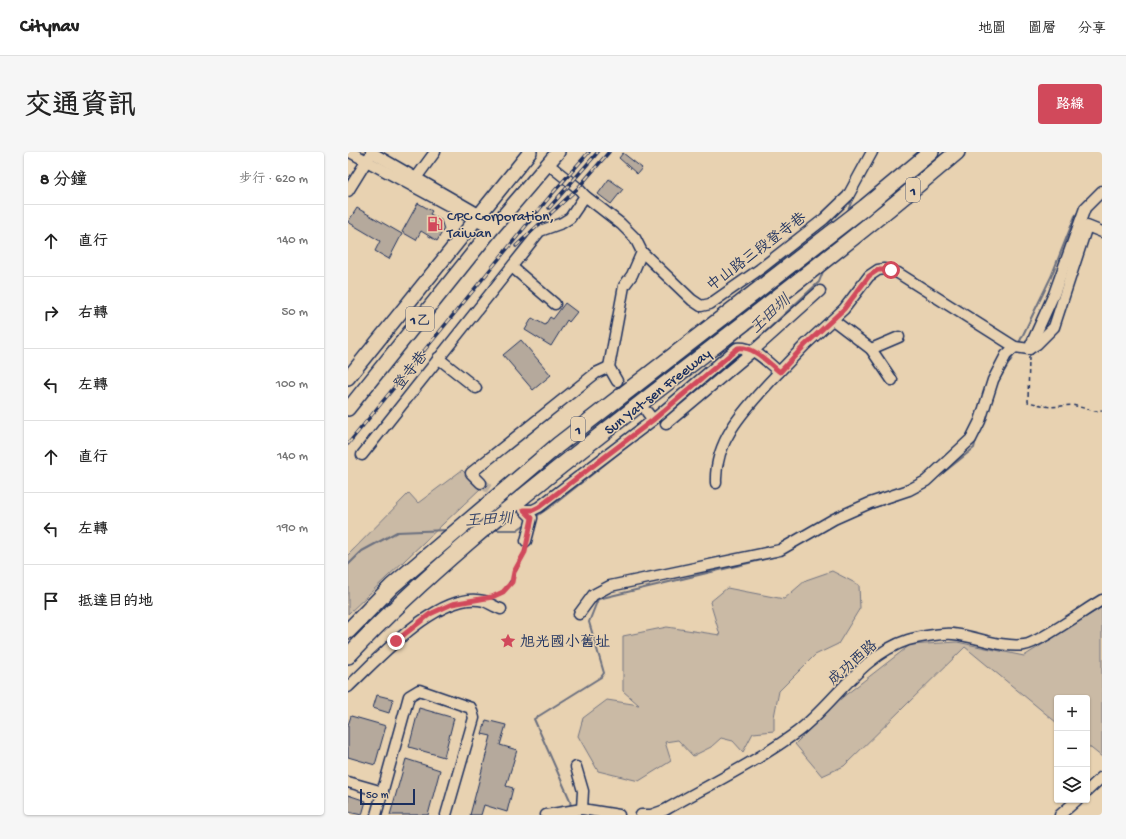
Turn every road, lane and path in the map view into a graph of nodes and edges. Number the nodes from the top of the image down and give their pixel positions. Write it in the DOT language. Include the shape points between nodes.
graph roads {
  1 [pos="350,152"];
  2 [pos="372,152"];
  3 [pos="435,152"];
  4 [pos="530,152"];
  5 [pos="558,152"];
  6 [pos="872,152"];
  7 [pos="931,152"];
  8 [pos="957,152"];
  9 [pos="366,161"];
  10 [pos="548,164"];
  11 [pos="414,181"];
  12 [pos="348,191"];
  13 [pos="1102,191"];
  14 [pos="585,196"];
  15 [pos="1102,203"];
  16 [pos="1085,208"];
  17 [pos="477,217"];
  18 [pos="494,227"];
  19 [pos="1102,232"];
  20 [pos="642,252"];
  21 [pos="512,267"];
  22 [pos="820,291"];
  23 [pos="555,304"];
  24 [pos="833,320"];
  25 [pos="899,337"];
  26 [pos="1021,348"];
  27 [pos="871,349"];
  28 [pos="753,351"];
  29 [pos="438,358"];
  30 [pos="610,367"];
  31 [pos="780,372"];
  32 [pos="348,378"];
  33 [pos="892,380"];
  34 [pos="617,381"];
  35 [pos="476,388"];
  36 [pos="348,409"];
  37 [pos="1102,410"];
  38 [pos="666,424"];
  39 [pos="362,455"];
  40 [pos="481,483"];
  41 [pos="716,483"];
  42 [pos="526,541"];
  43 [pos="492,597"];
  44 [pos="1102,600"];
  45 [pos="500,609"];
  46 [pos="579,614"];
  47 [pos="348,631"];
  48 [pos="348,656"];
  49 [pos="348,687"];
  50 [pos="576,767"];
  51 [pos="1102,777"];
  52 [pos="348,782"];
  53 [pos="1090,788"];
  54 [pos="383,792"];
  55 [pos="1074,803"];
  56 [pos="582,809"];
  57 [pos="376,815"];
  58 [pos="446,815"];
  59 [pos="546,815"];
  60 [pos="619,815"];
  61 [pos="641,815"];
  62 [pos="1060,815"];
  1 -- 9 [label="street"];
  2 -- 9 [label="street"];
  2 -- 11 [label="street"];
  3 -- 11 [label="street"];
  4 -- 17 [label="main road, 1乙"];
  5 -- 10 [label="main road, 1乙"];
  6 -- 20 [label="street, 中山路三段登寺巷" via="848,196 824,219 710,304 701,306 692,300"];
  7 -- 47 [label="highway, Sun Yat-sen Freeway / 1" via="865,207 558,445 392,586"];
  8 -- 48 [label="highway, Sun Yat-sen Freeway / 1" via="818,266 506,510 426,579"];
  9 -- 11 [label="street"];
  9 -- 12 [label="street"];
  10 -- 14 [label="street, 中山路三段登寺巷"];
  10 -- 18 [label="main road, 1乙"];
  11 -- 17 [label="street"];
  13 -- 16 [label="street"];
  14 -- 20 [label="street, 中山路三段登寺巷" via="635,238"];
  14 -- 21 [label="street, 登寺巷" via="570,218 540,231"];
  15 -- 16 [label="street"];
  16 -- 26 [label="street" via="1054,294"];
  17 -- 18 [label="street"];
  17 -- 32 [label="main road, 1乙"];
  18 -- 36 [label="main road, 1乙"];
  19 -- 26 [label="street" via="1087,226 1054,327 1037,344"];
  20 -- 30 [label="street" via="624,286"];
  21 -- 23 [label="street"];
  21 -- 29 [label="street, 登寺巷"];
  22 -- 28 [label="street"];
  24 -- 26 [label="street" via="869,276 884,269 898,272"];
  24 -- 27 [label="street"];
  24 -- 31 [label="street"];
  25 -- 27 [label="street"];
  26 -- 37 [label="path" via="1028,402 1050,407 1072,405 1095,411"];
  26 -- 46 [label="street" via="1006,355 993,380 971,440 926,481 834,519 780,550 610,586 593,595"];
  27 -- 33 [label="street"];
  28 -- 31 [label="street"];
  28 -- 38 [label="street"];
  28 -- 42 [label="street" via="738,348 539,507 524,510 532,518"];
  29 -- 35 [label="street"];
  29 -- 39 [label="street, 登寺巷"];
  30 -- 34 [label="street"];
  30 -- 40 [label="street" via="596,373 471,473"];
  31 -- 41 [label="street" via="745,409 730,432 715,468"];
  42 -- 43 [label="path" via="525,552 514,572 512,582 503,592"];
  44 -- 61 [label="street, 成功西路" via="1026,645 1012,646 952,634 908,640 892,647 871,661 799,730 777,746 665,810"];
  45 -- 49 [label="street" via="484,601 473,600 452,604 430,614 396,641"];
  50 -- 56 [label="street" via="583,791"];
  51 -- 53 [label="street"];
  52 -- 54 [label="street"];
  54 -- 57 [label="street"];
  54 -- 58 [label="street" via="409,696 419,690 471,708 474,718"];
  55 -- 62 [label="street"];
  56 -- 59 [label="street"];
  56 -- 60 [label="street"];
}
